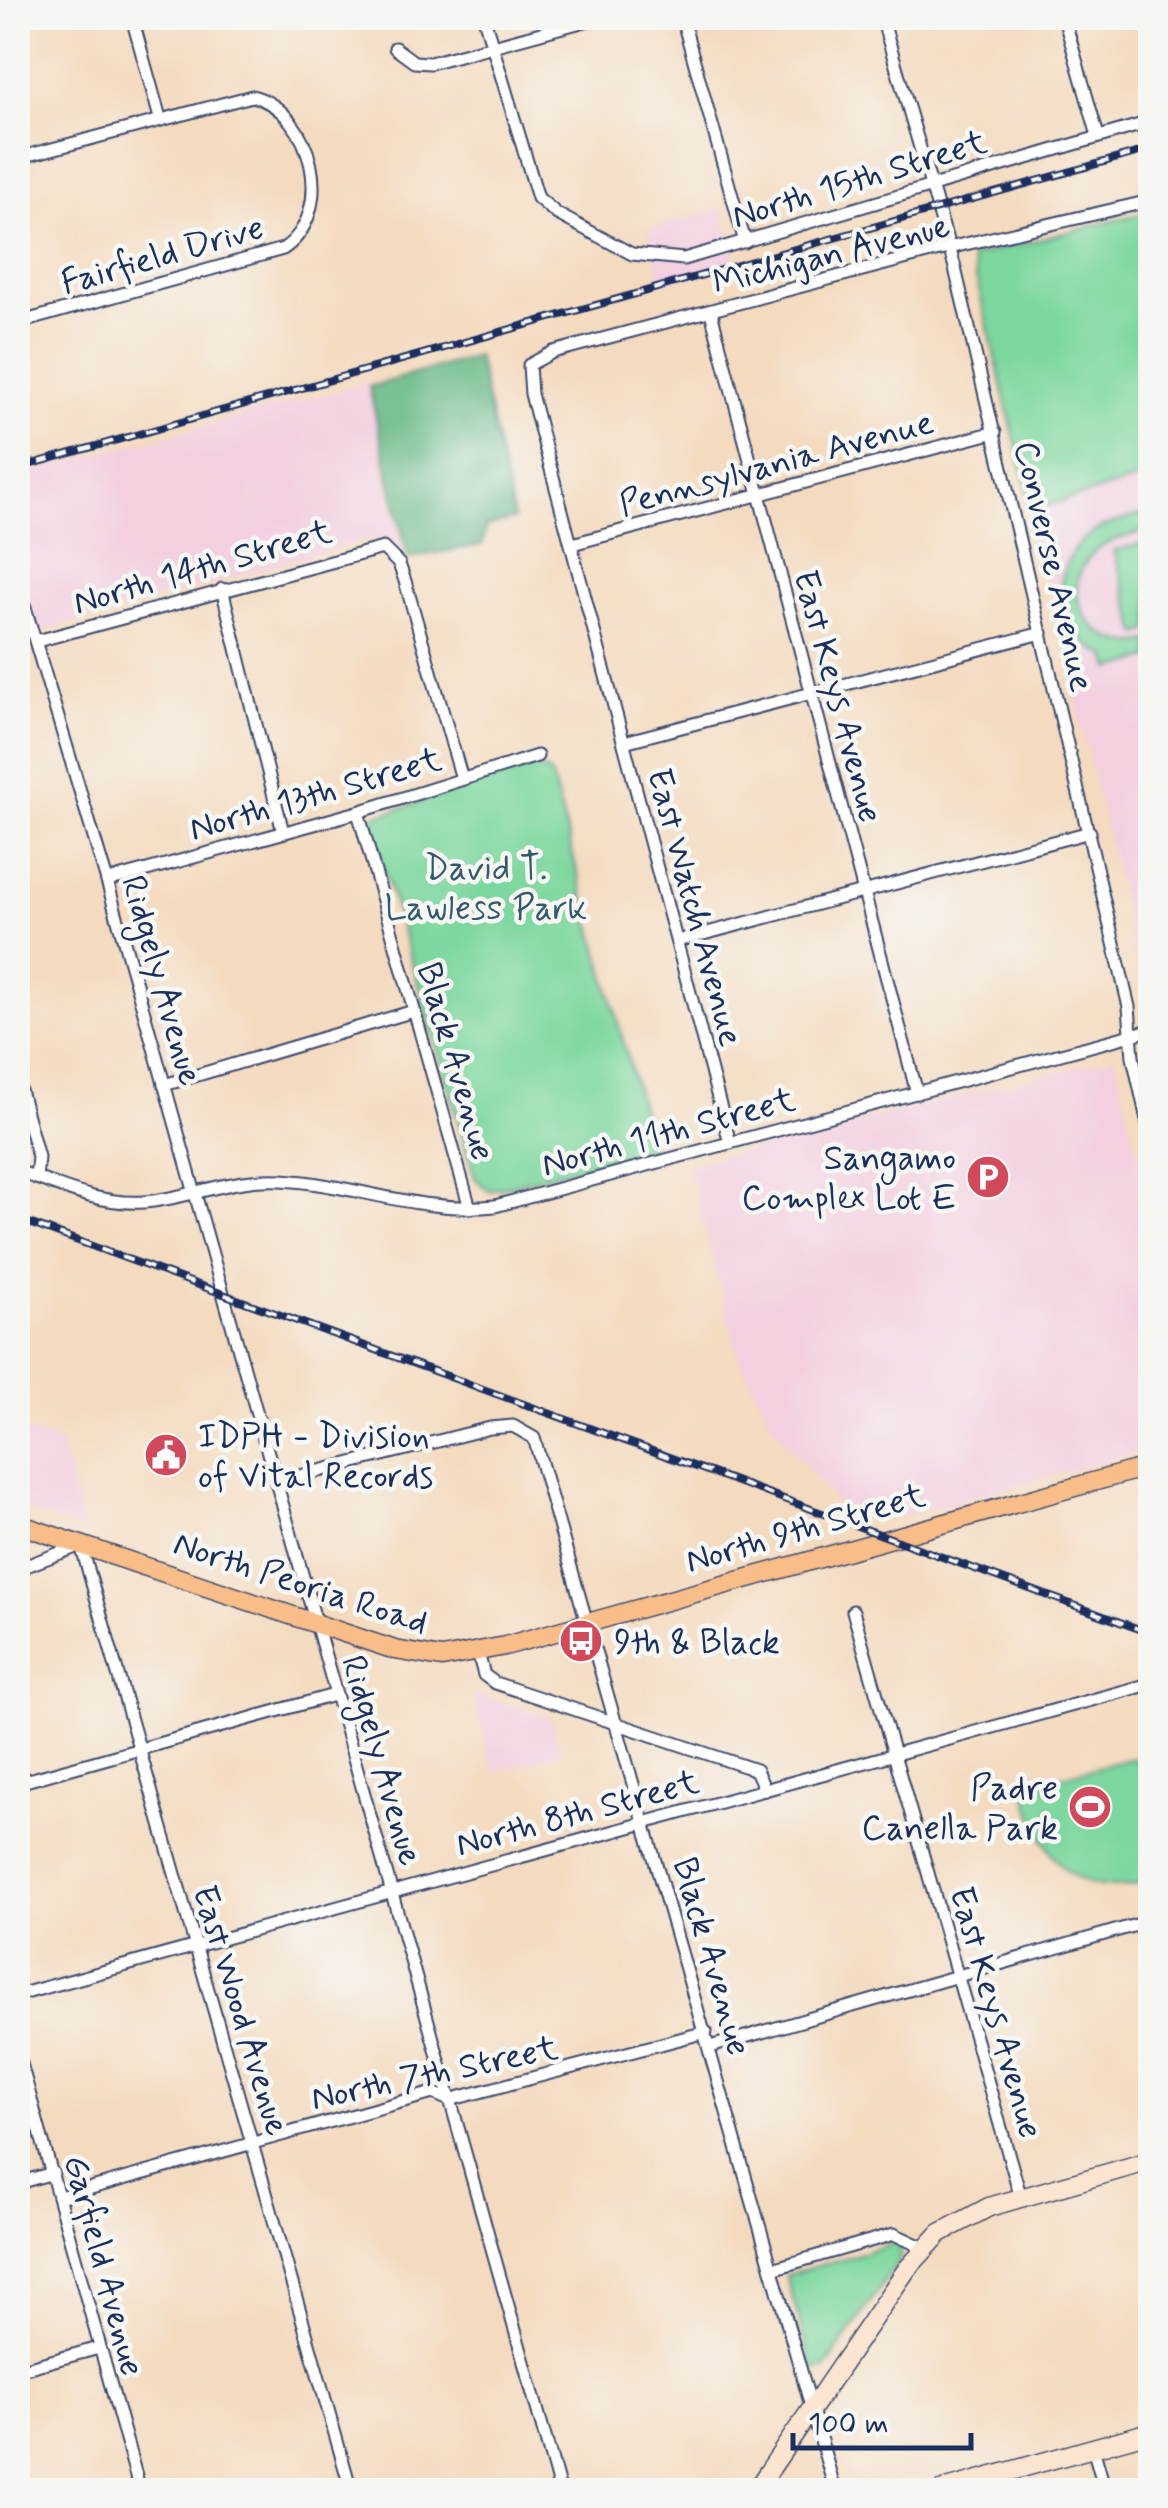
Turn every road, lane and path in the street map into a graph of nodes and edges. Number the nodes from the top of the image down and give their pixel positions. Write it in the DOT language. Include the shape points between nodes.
graph roads {
  1 [pos="132,18"];
  2 [pos="484,18"];
  3 [pos="596,18"];
  4 [pos="682,18"];
  5 [pos="882,18"];
  6 [pos="1064,18"];
  7 [pos="492,45"];
  8 [pos="395,48"];
  9 [pos="160,118"];
  10 [pos="1150,122"];
  11 [pos="1098,136"];
  12 [pos="18,158"];
  13 [pos="930,186"];
  14 [pos="1150,200"];
  15 [pos="745,242"];
  16 [pos="950,249"];
  17 [pos="711,312"];
  18 [pos="18,323"];
  19 [pos="529,365"];
  20 [pos="995,432"];
  21 [pos="758,494"];
  22 [pos="572,544"];
  23 [pos="18,584"];
  24 [pos="222,588"];
  25 [pos="1042,632"];
  26 [pos="37,641"];
  27 [pos="810,693"];
  28 [pos="624,742"];
  29 [pos="537,756"];
  30 [pos="462,779"];
  31 [pos="358,812"];
  32 [pos="283,832"];
  33 [pos="1090,832"];
  34 [pos="107,881"];
  35 [pos="862,891"];
  36 [pos="677,941"];
  37 [pos="414,1011"];
  38 [pos="1150,1030"];
  39 [pos="1134,1034"];
  40 [pos="18,1082"];
  41 [pos="164,1085"];
  42 [pos="916,1093"];
  43 [pos="1150,1133"];
  44 [pos="730,1143"];
  45 [pos="18,1171"];
  46 [pos="36,1178"];
  47 [pos="194,1190"];
  48 [pos="470,1208"];
  49 [pos="1150,1466"];
  50 [pos="276,1482"];
  51 [pos="18,1524"];
  52 [pos="80,1545"];
  53 [pos="18,1569"];
  54 [pos="853,1612"];
  55 [pos="590,1622"];
  56 [pos="315,1624"];
  57 [pos="478,1653"];
  58 [pos="1150,1684"];
  59 [pos="334,1695"];
  60 [pos="618,1724"];
  61 [pos="138,1750"];
  62 [pos="895,1752"];
  63 [pos="18,1783"];
  64 [pos="764,1790"];
  65 [pos="646,1822"];
  66 [pos="392,1892"];
  67 [pos="1150,1922"];
  68 [pos="194,1946"];
  69 [pos="959,1977"];
  70 [pos="18,1995"];
  71 [pos="706,2032"];
  72 [pos="710,2046"];
  73 [pos="18,2053"];
  74 [pos="449,2100"];
  75 [pos="252,2143"];
  76 [pos="1150,2161"];
  77 [pos="52,2173"];
  78 [pos="18,2183"];
  79 [pos="59,2197"];
  80 [pos="1020,2198"];
  81 [pos="924,2248"];
  82 [pos="772,2269"];
  83 [pos="99,2348"];
  84 [pos="18,2370"];
  85 [pos="813,2409"];
  86 [pos="1150,2432"];
  87 [pos="1093,2448"];
  88 [pos="776,2462"];
  89 [pos="140,2490"];
  90 [pos="351,2490"];
  91 [pos="560,2490"];
  92 [pos="756,2490"];
  93 [pos="766,2490"];
  94 [pos="835,2490"];
  95 [pos="942,2490"];
  96 [pos="1104,2490"];
  1 -- 9 [label="street"];
  2 -- 7 [label="street, North 15th Street"];
  3 -- 7 [label="street"];
  4 -- 15 [label="street"];
  5 -- 13 [label="street, Converse Avenue"];
  6 -- 11 [label="street"];
  7 -- 8 [label="street" via="430,63 414,62"];
  7 -- 15 [label="street, North 15th Street" via="536,194 632,254 669,260"];
  9 -- 12 [label="street, Fairfield Drive"];
  9 -- 18 [label="street, Fairfield Drive" via="233,98 272,102 292,121 313,183 312,211 300,238 283,249"];
  10 -- 11 [label="street, North 15th Street"];
  11 -- 13 [label="street, North 15th Street"];
  13 -- 15 [label="street, North 15th Street"];
  13 -- 16 [label="street, Converse Avenue"];
  14 -- 16 [label="street, Michigan Avenue"];
  16 -- 17 [label="street, Michigan Avenue"];
  16 -- 20 [label="street, Converse Avenue"];
  17 -- 19 [label="street, Michigan Avenue" via="554,352"];
  17 -- 21 [label="street, East Keys Avenue"];
  19 -- 22 [label="street, East Watch Avenue"];
  20 -- 21 [label="street, Pennsylvania Avenue"];
  20 -- 25 [label="street, Converse Avenue"];
  21 -- 22 [label="street, Pennsylvania Avenue"];
  21 -- 27 [label="street, East Keys Avenue"];
  22 -- 28 [label="street, East Watch Avenue"];
  23 -- 26 [label="street, Ridgely Avenue"];
  24 -- 26 [label="street, North 14th Street"];
  24 -- 30 [label="street, North 14th Street" via="383,548 404,581"];
  24 -- 32 [label="street"];
  25 -- 27 [label="street"];
  25 -- 33 [label="street, Converse Avenue"];
  26 -- 34 [label="street, Ridgely Avenue"];
  27 -- 28 [label="street"];
  27 -- 35 [label="street, East Keys Avenue"];
  28 -- 36 [label="street, East Watch Avenue"];
  29 -- 30 [label="street, North 13th Street"];
  30 -- 31 [label="street, North 13th Street"];
  31 -- 32 [label="street, North 13th Street"];
  31 -- 37 [label="street, Black Avenue"];
  32 -- 34 [label="street, North 13th Street"];
  33 -- 35 [label="street"];
  33 -- 39 [label="street, Converse Avenue"];
  34 -- 41 [label="street, Ridgely Avenue"];
  35 -- 36 [label="street"];
  35 -- 42 [label="street, East Keys Avenue"];
  36 -- 44 [label="street, East Watch Avenue"];
  37 -- 41 [label="street"];
  37 -- 48 [label="street, Black Avenue"];
  38 -- 39 [label="street, North 11th Street"];
  39 -- 42 [label="street, North 11th Street"];
  39 -- 43 [label="street, Converse Avenue"];
  40 -- 46 [label="street" via="38,1157"];
  41 -- 47 [label="street, Ridgely Avenue"];
  42 -- 44 [label="street, North 11th Street"];
  44 -- 48 [label="street, North 11th Street"];
  45 -- 46 [label="street, North 11th Street"];
  46 -- 47 [label="street, North 11th Street" via="112,1201 144,1202"];
  47 -- 48 [label="street, North 11th Street" via="284,1180 409,1204"];
  47 -- 50 [label="street, Ridgely Avenue"];
  49 -- 55 [label="main road, North 9th Street"];
  50 -- 55 [label="street, Black Avenue" via="513,1426 534,1438"];
  50 -- 56 [label="street, Ridgely Avenue"];
  51 -- 52 [label="main road, North Peoria Road"];
  52 -- 53 [label="street"];
  52 -- 56 [label="main road, North Peoria Road"];
  52 -- 61 [label="street, East Wood Avenue"];
  54 -- 62 [label="street, East Keys Avenue"];
  55 -- 57 [label="main road, North 9th Street"];
  55 -- 60 [label="street, Black Avenue"];
  56 -- 57 [label="main road, North Peoria Road" via="416,1655"];
  56 -- 59 [label="street, Ridgely Avenue"];
  57 -- 60 [label="street" via="484,1676 495,1683"];
  58 -- 62 [label="street, North 8th Street"];
  59 -- 61 [label="street"];
  59 -- 66 [label="street, Ridgely Avenue"];
  60 -- 64 [label="street" via="756,1770"];
  60 -- 65 [label="street, Black Avenue"];
  61 -- 63 [label="street"];
  61 -- 68 [label="street, East Wood Avenue"];
  62 -- 64 [label="street, North 8th Street"];
  62 -- 69 [label="street, East Keys Avenue"];
  64 -- 65 [label="street, North 8th Street"];
  65 -- 66 [label="street, North 8th Street"];
  65 -- 71 [label="street, Black Avenue"];
  66 -- 68 [label="street, North 8th Street"];
  66 -- 74 [label="street, Ridgely Avenue"];
  67 -- 69 [label="street"];
  68 -- 70 [label="street, North 8th Street"];
  68 -- 75 [label="street, East Wood Avenue"];
  69 -- 72 [label="street"];
  69 -- 80 [label="street, East Keys Avenue"];
  71 -- 72 [label="street, Black Avenue"];
  71 -- 74 [label="street, North 7th Street"];
  72 -- 82 [label="street, Black Avenue"];
  73 -- 77 [label="street, Garfield Avenue"];
  74 -- 75 [label="street, North 7th Street" via="433,2094"];
  74 -- 91 [label="street, Ridgely Avenue"];
  75 -- 79 [label="street, North 7th Street"];
  75 -- 90 [label="street, East Wood Avenue"];
  76 -- 80 [label="main road"];
  77 -- 78 [label="street"];
  77 -- 79 [label="street, Garfield Avenue"];
  79 -- 83 [label="street, Garfield Avenue"];
  80 -- 81 [label="main road" via="964,2218"];
  81 -- 82 [label="street" via="894,2234"];
  81 -- 85 [label="main road"];
  82 -- 85 [label="street, Black Avenue"];
  83 -- 84 [label="street"];
  83 -- 89 [label="street, Garfield Avenue"];
  85 -- 88 [label="main road"];
  85 -- 94 [label="street, Black Avenue"];
  86 -- 87 [label="main road"];
  87 -- 95 [label="main road"];
  87 -- 96 [label="street"];
  88 -- 92 [label="main road"];
  88 -- 93 [label="main road"];
}
